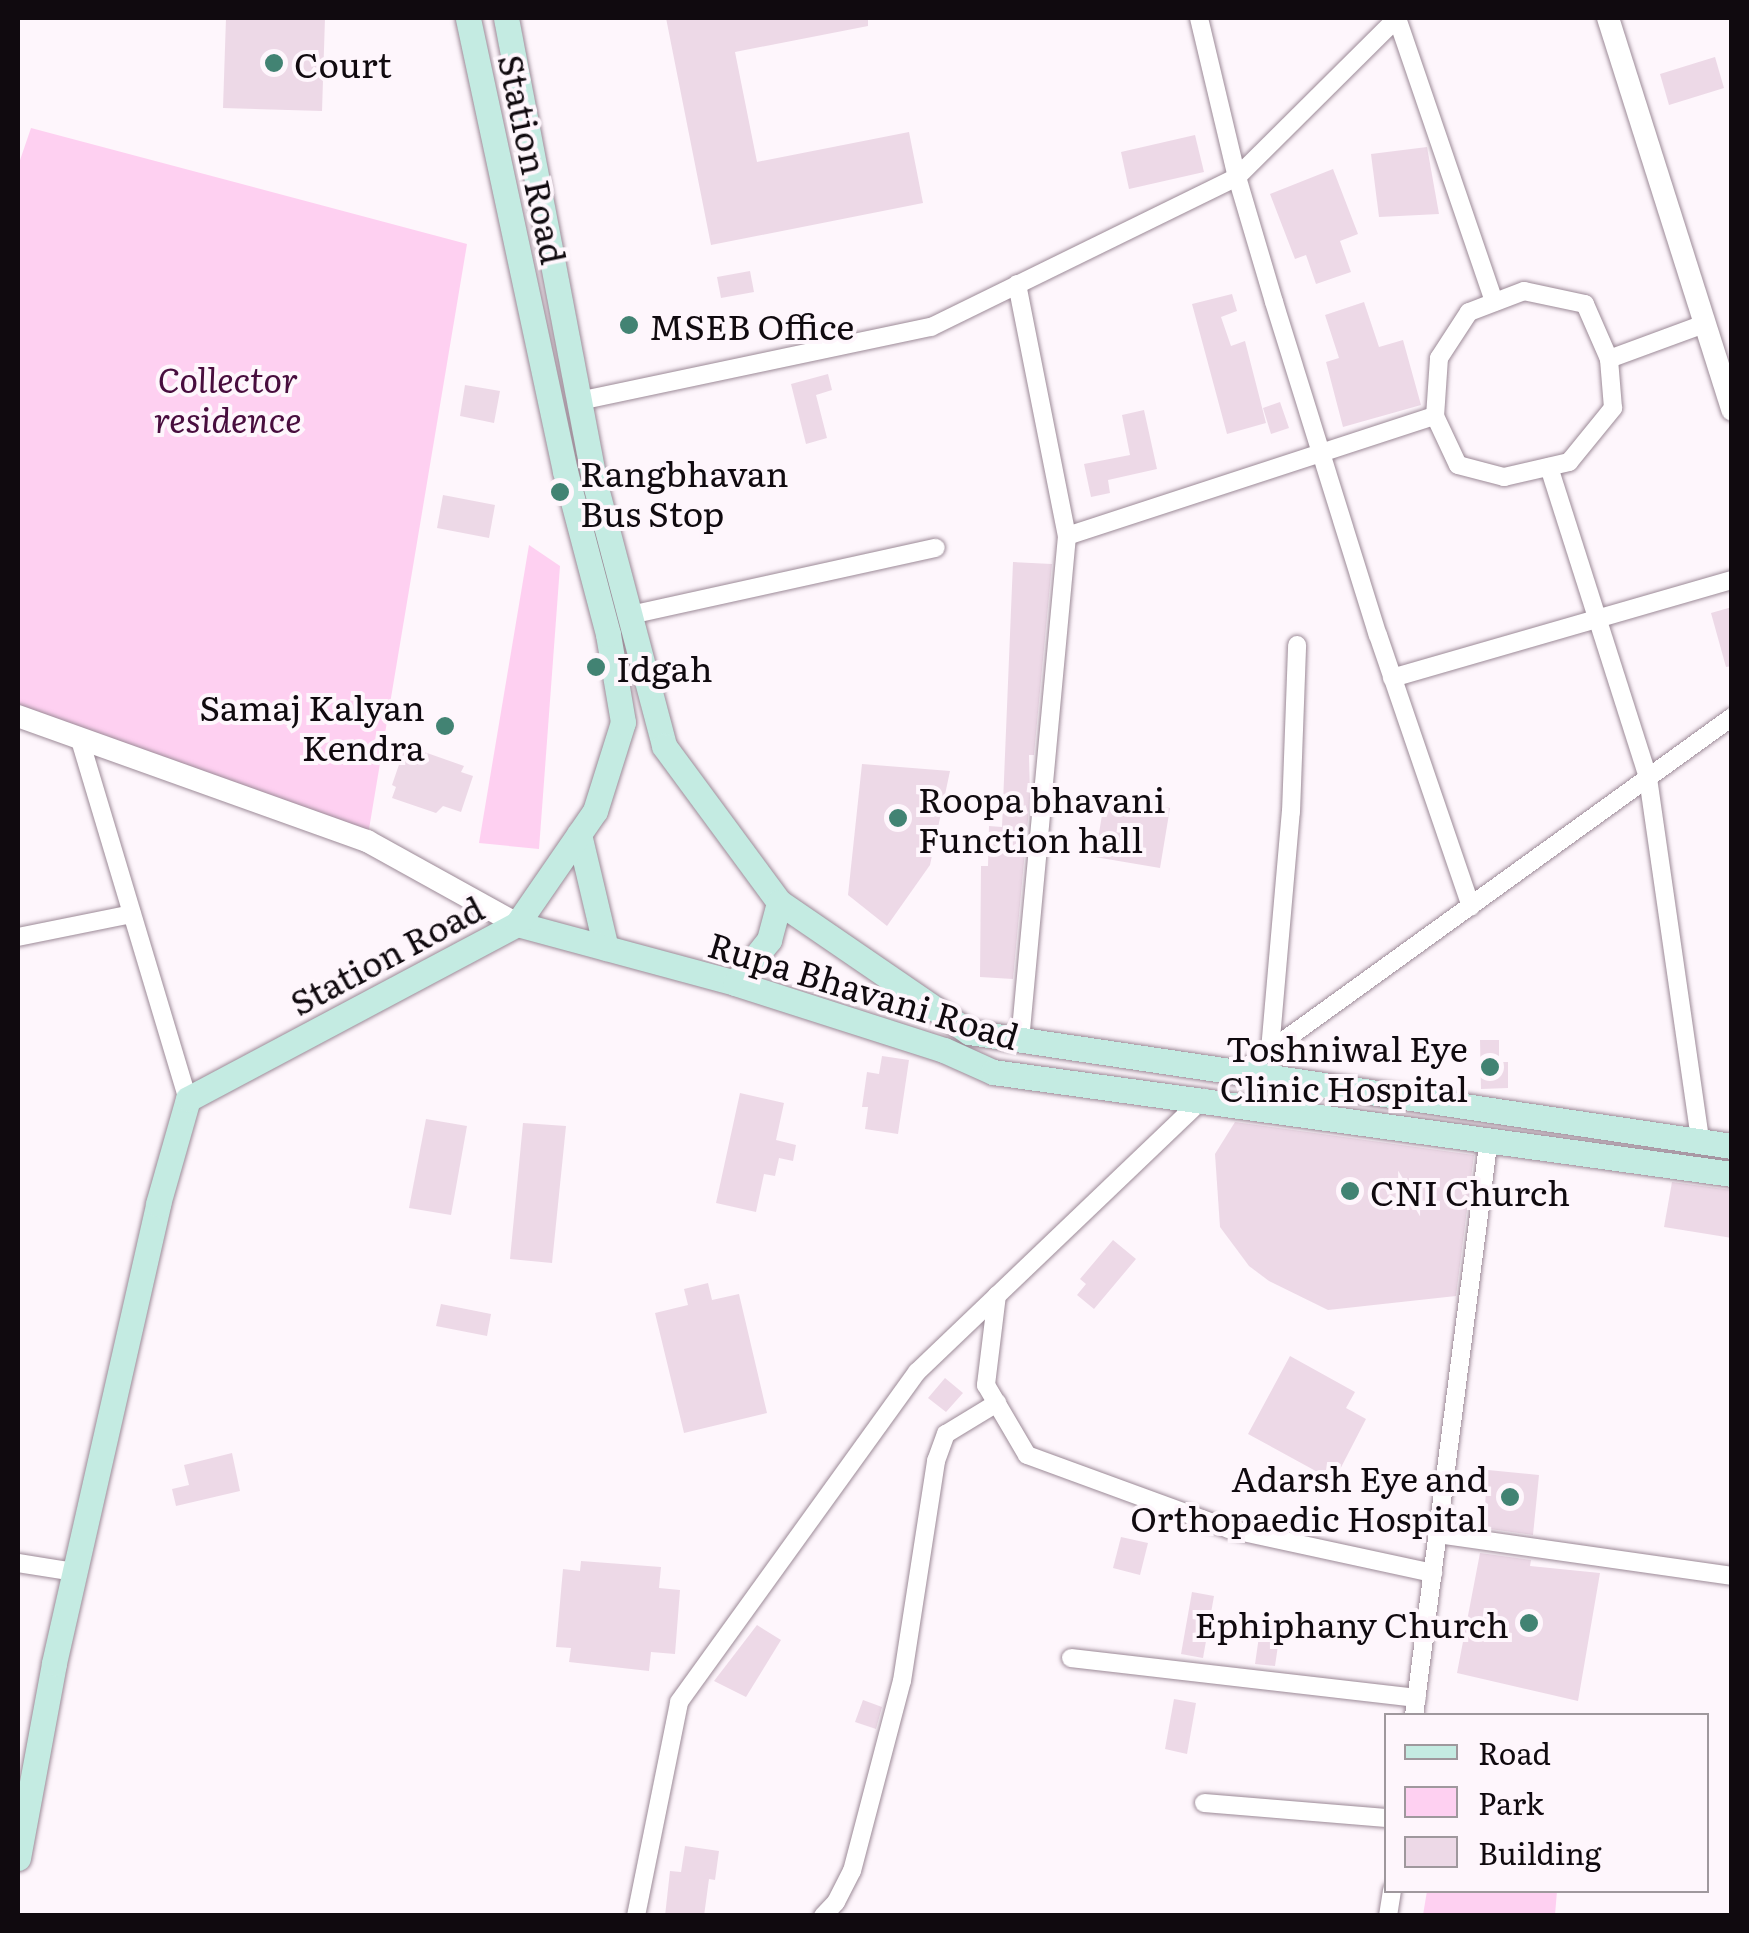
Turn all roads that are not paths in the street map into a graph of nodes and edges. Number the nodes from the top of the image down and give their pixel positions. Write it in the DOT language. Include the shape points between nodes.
graph roads {
  1 [pos="468,18"];
  2 [pos="506,18"];
  3 [pos="1199,18"];
  4 [pos="1397,18"];
  5 [pos="1608,18"];
  6 [pos="1237,176"];
  7 [pos="1016,284"];
  8 [pos="1494,302"];
  9 [pos="1704,324"];
  10 [pos="1609,359"];
  11 [pos="579,401"];
  12 [pos="1732,410"];
  13 [pos="1435,416"];
  14 [pos="1322,456"];
  15 [pos="1549,467"];
  16 [pos="1067,536"];
  17 [pos="936,548"];
  18 [pos="1732,580"];
  19 [pos="630,615"];
  20 [pos="1597,618"];
  21 [pos="1298,645"];
  22 [pos="1392,678"];
  23 [pos="18,716"];
  24 [pos="1732,717"];
  25 [pos="80,740"];
  26 [pos="1648,778"];
  27 [pos="579,834"];
  28 [pos="779,902"];
  29 [pos="1470,906"];
  30 [pos="132,914"];
  31 [pos="517,924"];
  32 [pos="18,938"];
  33 [pos="606,948"];
  34 [pos="735,983"];
  35 [pos="1020,1040"];
  36 [pos="1270,1050"];
  37 [pos="1244,1070"];
  38 [pos="1204,1098"];
  39 [pos="188,1099"];
  40 [pos="1489,1138"];
  41 [pos="1700,1140"];
  42 [pos="1732,1146"];
  43 [pos="1732,1174"];
  44 [pos="998,1295"];
  45 [pos="997,1403"];
  46 [pos="1438,1534"];
  47 [pos="18,1562"];
  48 [pos="74,1572"];
  49 [pos="1433,1573"];
  50 [pos="1732,1576"];
  51 [pos="1071,1658"];
  52 [pos="1415,1707"];
  53 [pos="1204,1803"];
  54 [pos="1384,1818"];
  55 [pos="18,1858"];
  56 [pos="636,1916"];
  57 [pos="823,1916"];
  1 -- 27 [label="main road, Station Road" via="623,722 595,811"];
  2 -- 11 [label="main road"];
  3 -- 6 [label="street"];
  4 -- 6 [label="street"];
  4 -- 8 [label="street"];
  5 -- 9 [label="street"];
  6 -- 7 [label="street"];
  6 -- 14 [label="street"];
  7 -- 11 [label="street" via="930,327"];
  7 -- 16 [label="street"];
  8 -- 10 [label="street" via="1524,291 1585,304"];
  8 -- 13 [label="street" via="1468,312 1439,358"];
  9 -- 10 [label="street"];
  9 -- 12 [label="street"];
  10 -- 15 [label="street" via="1613,408 1569,462"];
  11 -- 19 [label="main road"];
  13 -- 14 [label="street"];
  13 -- 15 [label="street" via="1458,465 1504,477"];
  14 -- 16 [label="street"];
  14 -- 22 [label="street"];
  15 -- 20 [label="street"];
  16 -- 35 [label="street"];
  17 -- 19 [label="street"];
  18 -- 20 [label="street"];
  19 -- 28 [label="main road" via="664,746"];
  20 -- 22 [label="street"];
  20 -- 26 [label="street"];
  21 -- 36 [label="street"];
  22 -- 29 [label="street"];
  23 -- 25 [label="street, Rupa Bhavani Road"];
  24 -- 26 [label="street"];
  25 -- 30 [label="street"];
  25 -- 31 [label="street, Rupa Bhavani Road" via="367,841"];
  26 -- 29 [label="street"];
  26 -- 41 [label="street"];
  27 -- 31 [label="main road, Station Road"];
  27 -- 33 [label="main road"];
  28 -- 34 [label="main road" via="769,940"];
  28 -- 35 [label="main road" via="969,1032"];
  29 -- 36 [label="street"];
  30 -- 32 [label="street"];
  30 -- 39 [label="street"];
  31 -- 33 [label="main road, Rupa Bhavani Road"];
  31 -- 39 [label="main road, Station Road"];
  33 -- 34 [label="main road, Rupa Bhavani Road"];
  34 -- 38 [label="main road, Rupa Bhavani Road" via="993,1072"];
  35 -- 37 [label="main road"];
  36 -- 37 [label="street"];
  37 -- 41 [label="main road"];
  38 -- 40 [label="main road, Rupa Bhavani Road"];
  38 -- 44 [label="street"];
  39 -- 48 [label="main road"];
  40 -- 43 [label="main road, Rupa Bhavani Road"];
  40 -- 46 [label="street"];
  41 -- 42 [label="main road"];
  44 -- 45 [label="street" via="986,1385"];
  44 -- 56 [label="street" via="917,1372 679,1702"];
  45 -- 49 [label="street" via="1027,1455 1229,1529"];
  45 -- 57 [label="street" via="946,1434 936,1462 902,1681 852,1871"];
  46 -- 49 [label="street"];
  46 -- 50 [label="street"];
  47 -- 48 [label="street"];
  48 -- 55 [label="main road"];
  49 -- 52 [label="street"];
  51 -- 52 [label="street"];
  53 -- 54 [label="street"];
}
